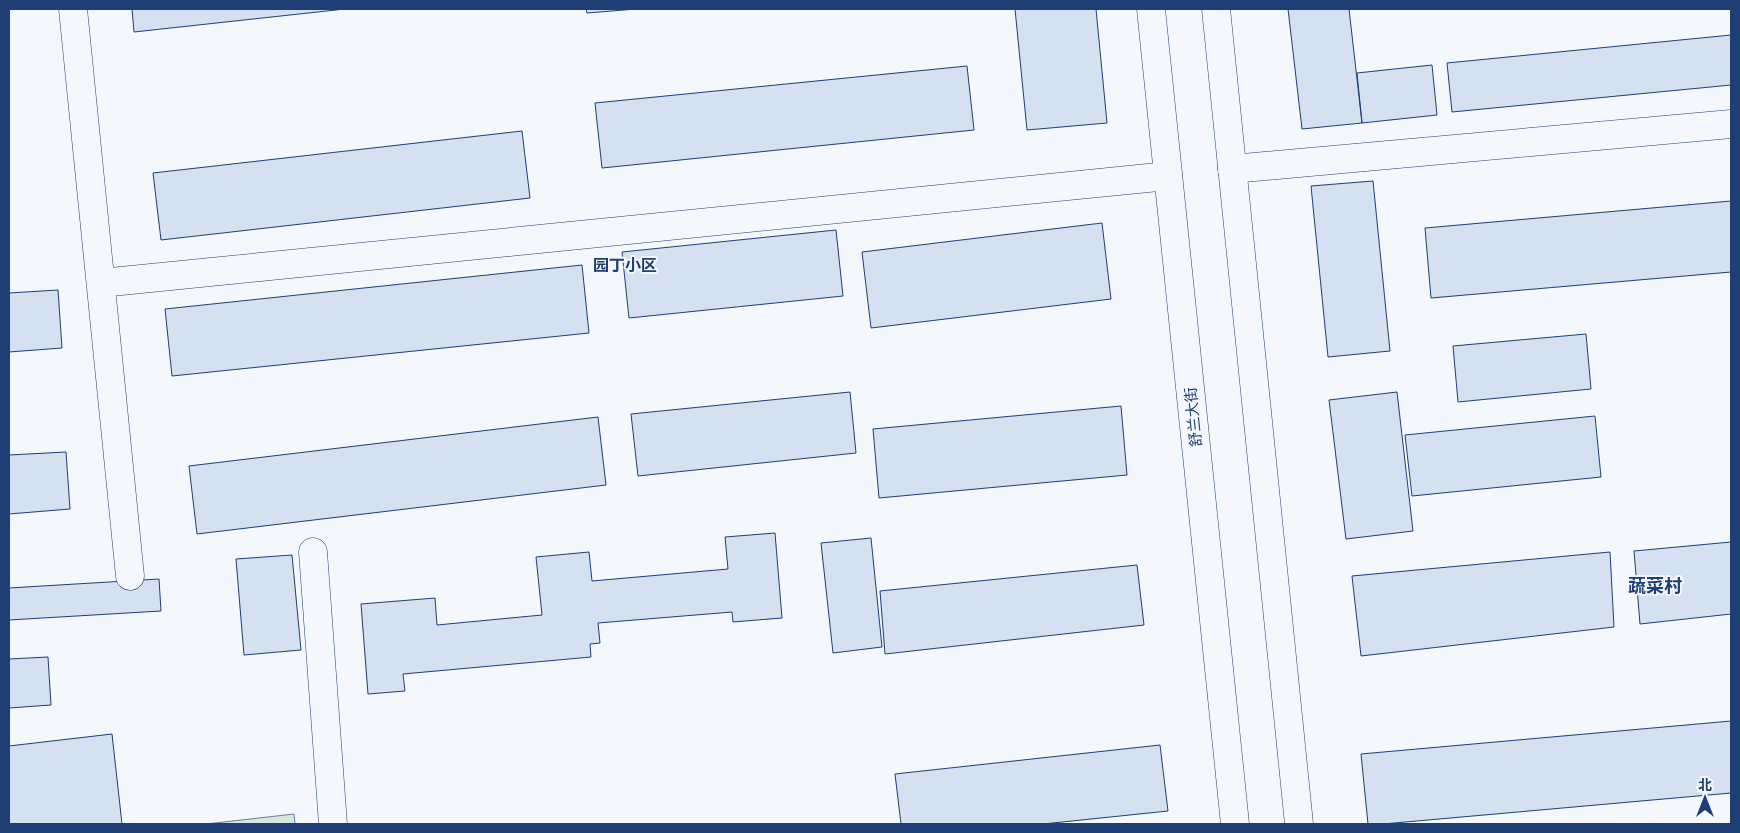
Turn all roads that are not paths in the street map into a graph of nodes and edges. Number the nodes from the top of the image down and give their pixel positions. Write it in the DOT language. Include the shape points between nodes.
graph roads {
  1 [pos="73,9"];
  2 [pos="1151,9"];
  3 [pos="1216,9"];
  4 [pos="1731,124"];
  5 [pos="1232,169"];
  6 [pos="1168,176"];
  7 [pos="101,283"];
  8 [pos="312,552"];
  9 [pos="130,576"];
  10 [pos="334,824"];
  11 [pos="1235,824"];
  12 [pos="1299,824"];
  1 -- 7 [label="street"];
  2 -- 6 [label="street, 舒兰大街"];
  3 -- 5 [label="street"];
  4 -- 5 [label="street"];
  5 -- 12 [label="street"];
  6 -- 7 [label="street"];
  6 -- 11 [label="street, 舒兰大街"];
  7 -- 9 [label="street"];
  8 -- 10 [label="street"];
}
